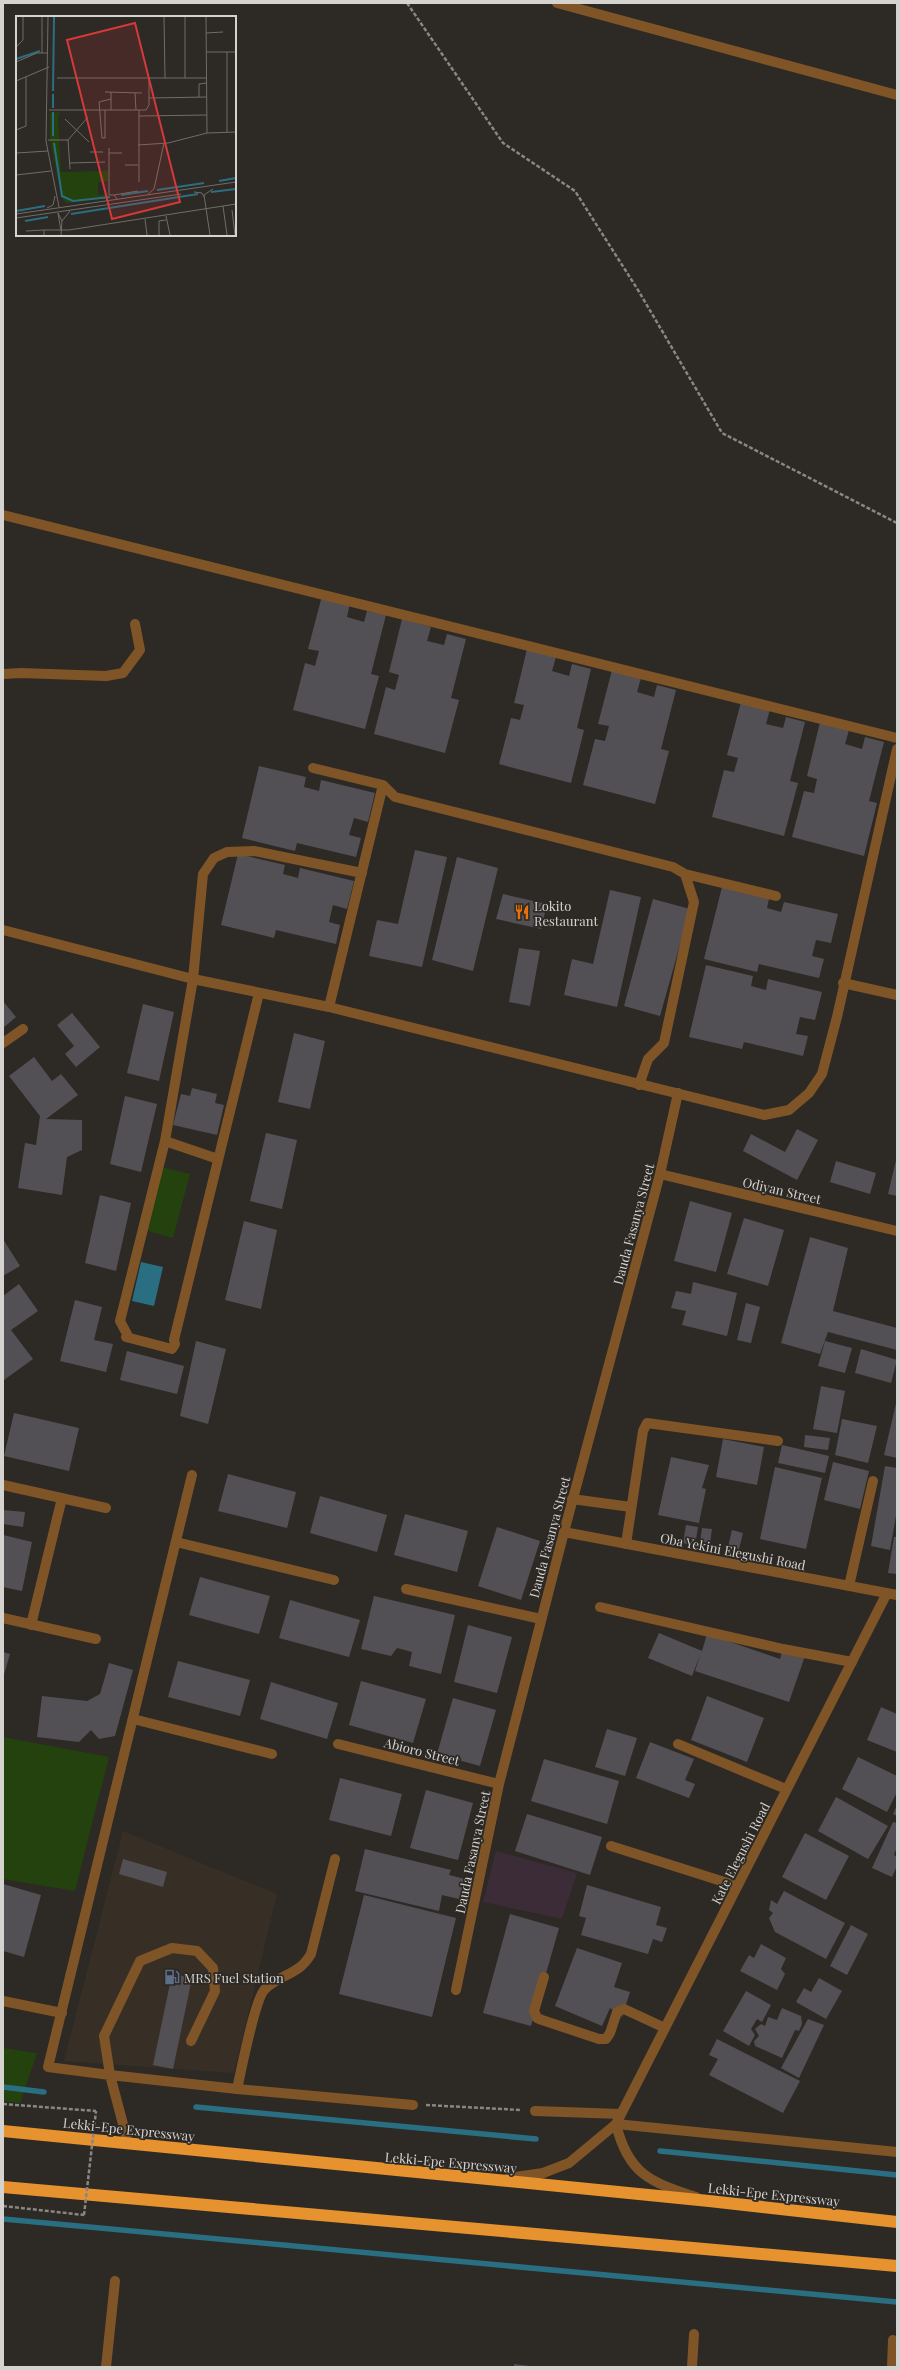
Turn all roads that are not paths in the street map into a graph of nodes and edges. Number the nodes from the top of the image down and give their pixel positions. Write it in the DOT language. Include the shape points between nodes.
graph roads {
  1 [pos="557,3"];
  2 [pos="897,95"];
  3 [pos="3,515"];
  4 [pos="135,624"];
  5 [pos="3,674"];
  6 [pos="897,738"];
  7 [pos="897,749"];
  8 [pos="314,768"];
  9 [pos="383,785"];
  10 [pos="362,873"];
  11 [pos="685,874"];
  12 [pos="776,896"];
  13 [pos="3,930"];
  14 [pos="193,979"];
  15 [pos="843,984"];
  16 [pos="259,993"];
  17 [pos="897,995"];
  18 [pos="329,1007"];
  19 [pos="23,1029"];
  20 [pos="3,1043"];
  21 [pos="639,1085"];
  22 [pos="678,1093"];
  23 [pos="165,1141"];
  24 [pos="218,1159"];
  25 [pos="660,1174"];
  26 [pos="897,1231"];
  27 [pos="778,1441"];
  28 [pos="192,1476"];
  29 [pos="872,1481"];
  30 [pos="3,1485"];
  31 [pos="62,1498"];
  32 [pos="572,1499"];
  33 [pos="632,1507"];
  34 [pos="106,1508"];
  35 [pos="564,1532"];
  36 [pos="176,1542"];
  37 [pos="626,1544"];
  38 [pos="334,1580"];
  39 [pos="849,1586"];
  40 [pos="406,1589"];
  41 [pos="892,1594"];
  42 [pos="600,1606"];
  43 [pos="3,1618"];
  44 [pos="541,1620"];
  45 [pos="31,1625"];
  46 [pos="96,1639"];
  47 [pos="852,1662"];
  48 [pos="133,1719"];
  49 [pos="338,1744"];
  50 [pos="678,1744"];
  51 [pos="272,1754"];
  52 [pos="499,1784"];
  53 [pos="786,1789"];
  54 [pos="611,1846"];
  55 [pos="335,1858"];
  56 [pos="737,1886"];
  57 [pos="544,1977"];
  58 [pos="456,1990"];
  59 [pos="3,2001"];
  60 [pos="62,2013"];
  61 [pos="665,2028"];
  62 [pos="191,2041"];
  63 [pos="110,2075"];
  64 [pos="237,2090"];
  65 [pos="413,2105"];
  66 [pos="535,2110"];
  67 [pos="621,2114"];
  68 [pos="616,2124"];
  69 [pos="3,2131"];
  70 [pos="128,2142"];
  71 [pos="897,2152"];
  72 [pos="494,2180"];
  73 [pos="3,2187"];
  74 [pos="709,2201"];
  75 [pos="897,2222"];
  76 [pos="897,2266"];
  77 [pos="115,2280"];
  78 [pos="694,2334"];
  79 [pos="893,2340"];
  80 [pos="106,2367"];
  81 [pos="692,2367"];
  82 [pos="892,2367"];
  1 -- 2 [label="street"];
  3 -- 6 [label="street"];
  4 -- 5 [label="street" via="140,650 123,673 106,676"];
  7 -- 15 [label="street"];
  8 -- 9 [label="street"];
  9 -- 10 [label="street"];
  9 -- 11 [label="street" via="395,797 673,867"];
  10 -- 14 [label="street" via="254,851 227,852 214,858 202,874"];
  10 -- 18 [label="street"];
  11 -- 12 [label="street"];
  11 -- 21 [label="street" via="694,902 664,1043 648,1059"];
  13 -- 14 [label="street"];
  14 -- 16 [label="street"];
  14 -- 23 [label="street"];
  15 -- 17 [label="street"];
  15 -- 22 [label="street" via="822,1074 809,1093 789,1110 764,1115"];
  16 -- 18 [label="street"];
  16 -- 24 [label="street"];
  18 -- 21 [label="street"];
  19 -- 20 [label="street"];
  21 -- 22 [label="street"];
  22 -- 25 [label="street, Dauda Fasanya Street"];
  23 -- 24 [label="street"];
  23 -- 24 [label="street" via="120,1321 128,1336 126,1337 172,1349 175,1344"];
  25 -- 26 [label="street, Odiyan Street"];
  25 -- 32 [label="street, Dauda Fasanya Street"];
  27 -- 33 [label="street" via="647,1423 643,1431"];
  28 -- 36 [label="street"];
  29 -- 39 [label="street"];
  30 -- 31 [label="street"];
  31 -- 34 [label="street"];
  31 -- 45 [label="street"];
  32 -- 33 [label="street"];
  32 -- 35 [label="street, Dauda Fasanya Street"];
  33 -- 37 [label="street"];
  35 -- 37 [label="street, Oba Yekini Elegushi Road"];
  35 -- 44 [label="street, Dauda Fasanya Street"];
  36 -- 38 [label="street"];
  36 -- 48 [label="street"];
  37 -- 39 [label="street, Oba Yekini Elegushi Road"];
  39 -- 41 [label="street, Oba Yekini Elegushi Road"];
  40 -- 44 [label="street"];
  41 -- 47 [label="street, Kate Elegushi Road"];
  42 -- 47 [label="street" via="784,1649"];
  43 -- 45 [label="street"];
  44 -- 52 [label="street, Dauda Fasanya Street"];
  45 -- 46 [label="street"];
  47 -- 53 [label="street, Kate Elegushi Road"];
  48 -- 51 [label="street"];
  48 -- 60 [label="street"];
  49 -- 52 [label="street, Abioro Street"];
  50 -- 53 [label="street"];
  52 -- 58 [label="street, Dauda Fasanya Street"];
  53 -- 56 [label="street, Kate Elegushi Road"];
  54 -- 56 [label="street"];
  55 -- 64 [label="street" via="311,1954 304,1966 264,1989 258,2003"];
  56 -- 61 [label="street, Kate Elegushi Road"];
  57 -- 61 [label="street" via="534,2011 537,2018 600,2039 606,2039 617,2012 624,2009"];
  59 -- 60 [label="street"];
  60 -- 63 [label="street" via="48,2067"];
  61 -- 67 [label="street, Kate Elegushi Road"];
  62 -- 63 [label="street" via="215,1990 213,1968 197,1951 172,1948 140,1960 104,2036"];
  63 -- 64 [label="street"];
  63 -- 70 [label="street"];
  64 -- 65 [label="street"];
  66 -- 67 [label="street"];
  67 -- 68 [label="street, Kate Elegushi Road"];
  68 -- 71 [label="street"];
  68 -- 72 [label="street, Kate Elegushi Road" via="569,2163 543,2173"];
  68 -- 74 [label="street" via="621,2144 631,2163 648,2177 669,2188"];
  69 -- 70 [label="highway, Lekki-Epe Expressway"];
  70 -- 72 [label="highway, Lekki-Epe Expressway"];
  72 -- 74 [label="highway, Lekki-Epe Expressway"];
  73 -- 76 [label="highway"];
  74 -- 75 [label="highway, Lekki-Epe Expressway"];
  77 -- 80 [label="street"];
  78 -- 81 [label="street"];
  79 -- 82 [label="street"];
}
